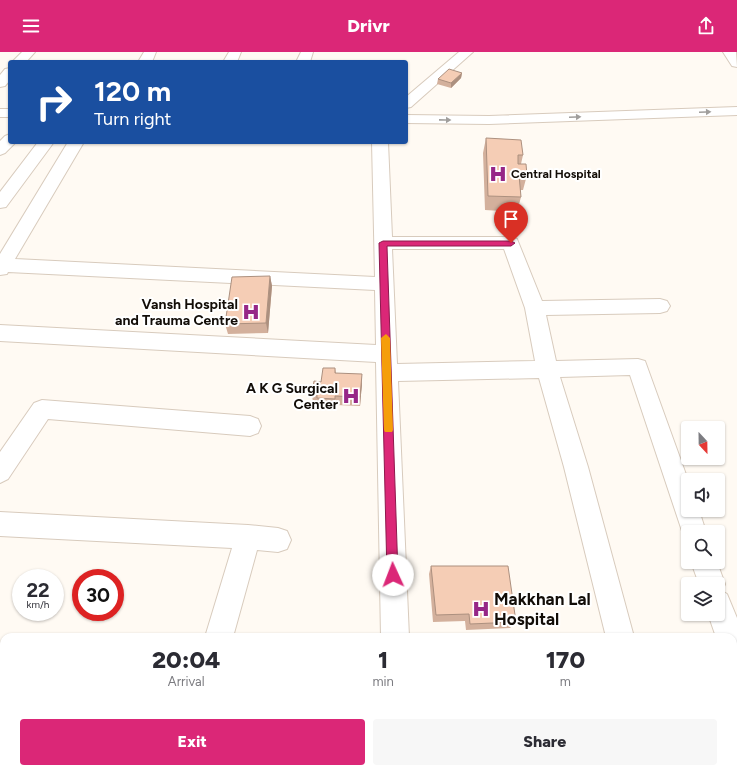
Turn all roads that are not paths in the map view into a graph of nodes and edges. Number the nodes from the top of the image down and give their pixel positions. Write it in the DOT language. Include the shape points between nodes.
graph roads {
  1 [pos="29,52"];
  2 [pos="467,52"];
  3 [pos="729,52"];
  4 [pos="21,60"];
  5 [pos="737,63"];
  6 [pos="8,74"];
  7 [pos="0,83"];
  8 [pos="408,102"];
  9 [pos="737,111"];
  10 [pos="408,119"];
  11 [pos="698,127"];
  12 [pos="408,133"];
  13 [pos="8,141"];
  14 [pos="44,144"];
  15 [pos="75,144"];
  16 [pos="380,144"];
  17 [pos="0,150"];
  18 [pos="0,203"];
  19 [pos="383,243"];
  20 [pos="1,267"];
  21 [pos="384,284"];
  22 [pos="660,306"];
  23 [pos="536,308"];
  24 [pos="3,337"];
  25 [pos="386,364"];
  26 [pos="547,370"];
  27 [pos="250,426"];
  28 [pos="0,472"];
  29 [pos="0,524"];
  30 [pos="692,525"];
  31 [pos="248,537"];
  32 [pos="278,540"];
  33 [pos="724,621"];
  34 [pos="220,633"];
  35 [pos="395,633"];
  36 [pos="619,633"];
  37 [pos="729,633"];
  1 -- 4 [label="street"];
  2 -- 8 [label="street"];
  3 -- 5 [label="street"];
  6 -- 7 [label="street"];
  10 -- 9 [label="street, one-way" via="489,120"];
  11 -- 12 [label="street"];
  13 -- 17 [label="street"];
  14 -- 18 [label="street"];
  15 -- 20 [label="street"];
  16 -- 19 [label="street"];
  19 -- 21 [label="street"];
  19 -- 23 [label="street" via="511,243"];
  20 -- 21 [label="street"];
  21 -- 25 [label="street"];
  22 -- 23 [label="street"];
  23 -- 26 [label="street"];
  24 -- 25 [label="street"];
  25 -- 26 [label="street"];
  25 -- 35 [label="street"];
  26 -- 30 [label="street" via="638,367"];
  26 -- 36 [label="street" via="576,467"];
  27 -- 28 [label="street" via="42,409"];
  29 -- 31 [label="street"];
  31 -- 32 [label="street"];
  31 -- 34 [label="street"];
  33 -- 37 [label="street"];
}
